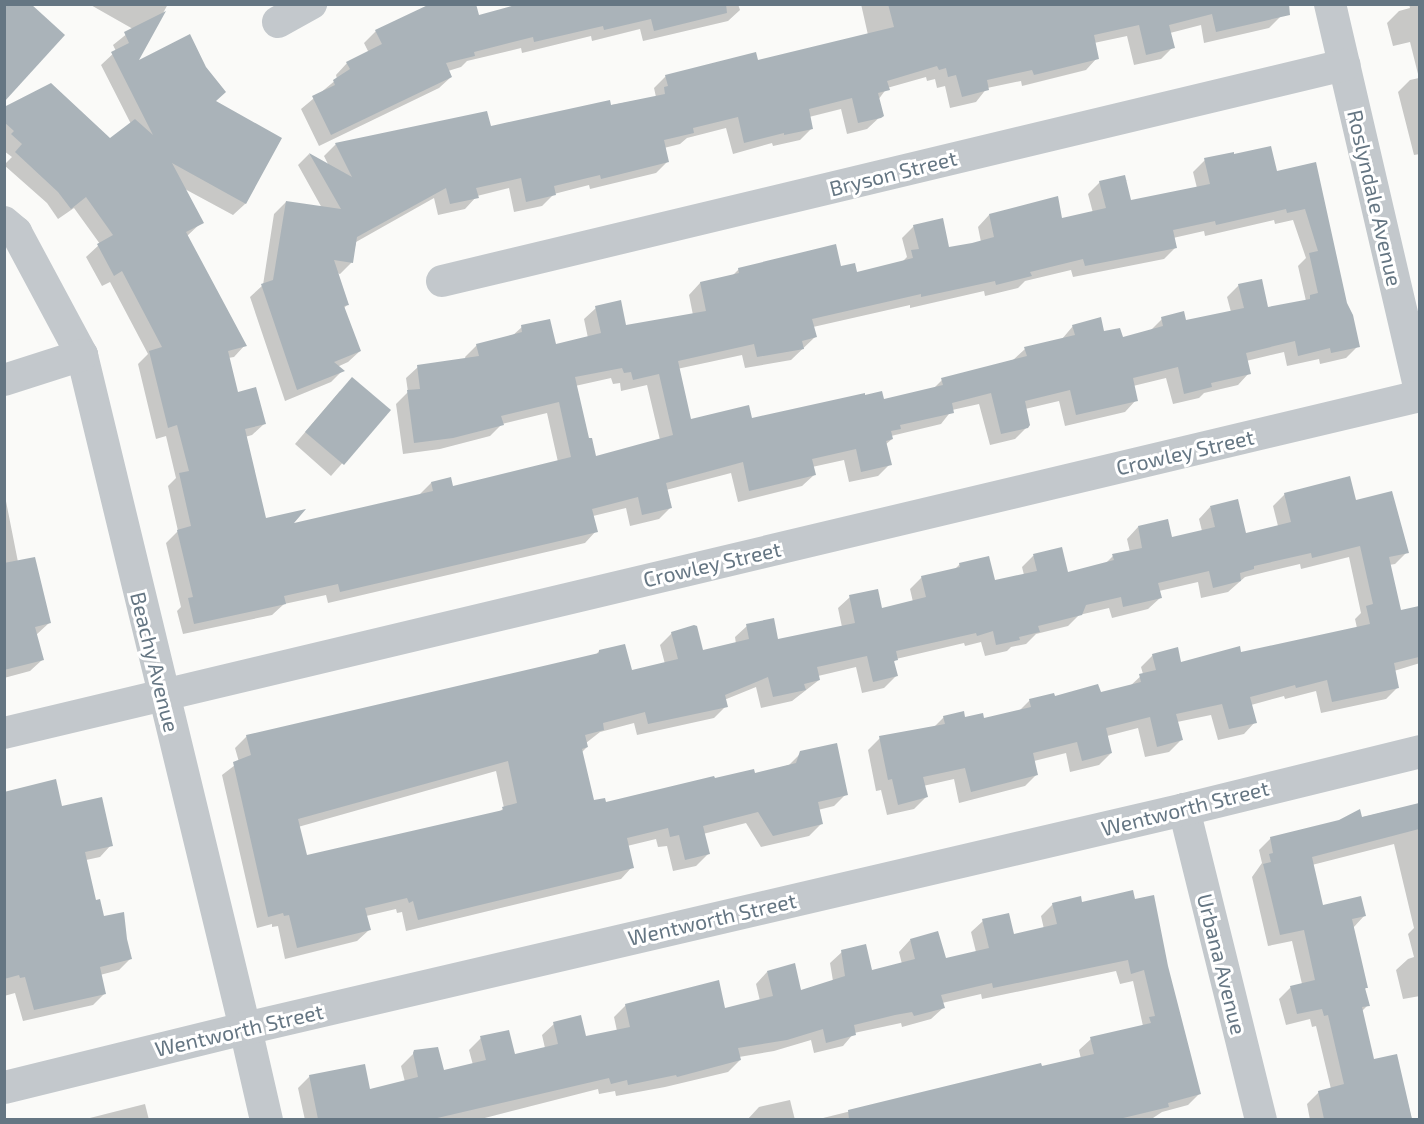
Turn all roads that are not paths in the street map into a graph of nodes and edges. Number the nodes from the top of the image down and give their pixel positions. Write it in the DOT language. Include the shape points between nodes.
graph roads {
  1 [pos="311,4"];
  2 [pos="1330,4"];
  3 [pos="278,22"];
  4 [pos="1344,65"];
  5 [pos="4,222"];
  6 [pos="442,281"];
  7 [pos="82,355"];
  8 [pos="4,380"];
  9 [pos="1419,394"];
  10 [pos="163,695"];
  11 [pos="4,732"];
  12 [pos="1419,751"];
  13 [pos="1184,809"];
  14 [pos="245,1028"];
  15 [pos="4,1087"];
  16 [pos="266,1119"];
  17 [pos="1261,1119"];
  1 -- 3 [label="street"];
  2 -- 4 [label="street, Roslyndale Avenue"];
  4 -- 6 [label="street, Bryson Street"];
  4 -- 9 [label="street, Roslyndale Avenue"];
  5 -- 7 [label="street, Beachy Avenue" via="16,232"];
  7 -- 8 [label="street"];
  7 -- 10 [label="street, Beachy Avenue"];
  9 -- 10 [label="street, Crowley Street"];
  10 -- 11 [label="street, Crowley Street"];
  10 -- 14 [label="street, Beachy Avenue"];
  12 -- 13 [label="street, Wentworth Street"];
  13 -- 14 [label="street, Wentworth Street"];
  13 -- 17 [label="street, Urbana Avenue"];
  14 -- 15 [label="street, Wentworth Street"];
  14 -- 16 [label="street, Beachy Avenue"];
}
